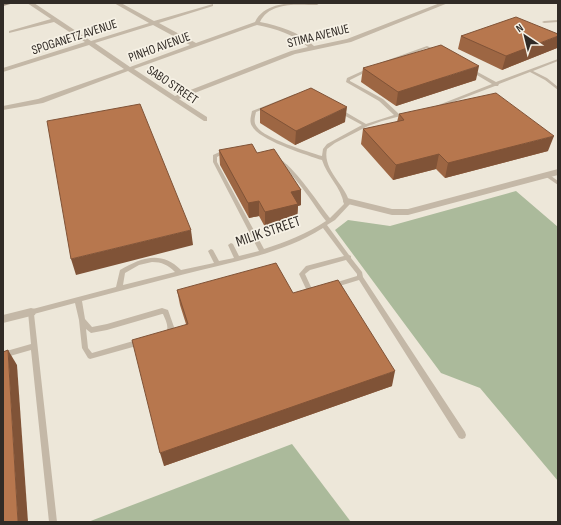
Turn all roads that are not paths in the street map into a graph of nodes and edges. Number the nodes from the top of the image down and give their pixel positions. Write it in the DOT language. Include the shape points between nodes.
graph roads {
  1 [pos="11,3"];
  2 [pos="30,3"];
  3 [pos="117,3"];
  4 [pos="317,3"];
  5 [pos="445,3"];
  6 [pos="3,4"];
  7 [pos="211,6"];
  8 [pos="54,20"];
  9 [pos="558,21"];
  10 [pos="544,22"];
  11 [pos="257,23"];
  12 [pos="153,24"];
  13 [pos="11,32"];
  14 [pos="91,43"];
  15 [pos="195,45"];
  16 [pos="313,48"];
  17 [pos="444,55"];
  18 [pos="558,60"];
  19 [pos="464,66"];
  20 [pos="128,69"];
  21 [pos="3,70"];
  22 [pos="530,71"];
  23 [pos="497,85"];
  24 [pos="558,89"];
  25 [pos="300,94"];
  26 [pos="174,99"];
  27 [pos="331,107"];
  28 [pos="3,108"];
  29 [pos="432,108"];
  30 [pos="412,112"];
  31 [pos="396,115"];
  32 [pos="204,119"];
  33 [pos="365,125"];
  34 [pos="231,150"];
  35 [pos="269,155"];
  36 [pos="325,159"];
  37 [pos="558,172"];
  38 [pos="548,175"];
  39 [pos="558,183"];
  40 [pos="347,201"];
  41 [pos="327,223"];
  42 [pos="231,245"];
  43 [pos="211,251"];
  44 [pos="262,252"];
  45 [pos="349,257"];
  46 [pos="237,258"];
  47 [pos="217,263"];
  48 [pos="180,273"];
  49 [pos="360,277"];
  50 [pos="119,289"];
  51 [pos="78,299"];
  52 [pos="31,312"];
  53 [pos="3,319"];
  54 [pos="82,320"];
  55 [pos="163,335"];
  56 [pos="149,340"];
  57 [pos="34,346"];
  58 [pos="3,354"];
  59 [pos="462,435"];
  60 [pos="53,522"];
  1 -- 6 [label="main road"];
  2 -- 8 [label="street, SABO STREET"];
  3 -- 12 [label="street"];
  4 -- 11 [label="street, PINHO AVENUE" via="279,5 271,8"];
  5 -- 16 [label="street, STIMA AVENUE" via="349,41"];
  7 -- 12 [label="street, SPOGANETZ AVENUE"];
  8 -- 13 [label="street"];
  8 -- 14 [label="street, SABO STREET"];
  9 -- 10 [label="lane"];
  11 -- 15 [label="street, PINHO AVENUE"];
  11 -- 16 [label="street" via="289,31"];
  12 -- 14 [label="street, SPOGANETZ AVENUE"];
  12 -- 15 [label="street"];
  14 -- 20 [label="street, SABO STREET"];
  14 -- 21 [label="street, SPOGANETZ AVENUE"];
  15 -- 20 [label="street, PINHO AVENUE"];
  16 -- 26 [label="street, STIMA AVENUE" via="293,52"];
  17 -- 31 [label="lane" via="427,47 391,59 347,81 381,100"];
  18 -- 22 [label="lane"];
  19 -- 23 [label="lane"];
  20 -- 26 [label="street, SABO STREET"];
  20 -- 28 [label="street, PINHO AVENUE" via="40,101"];
  22 -- 23 [label="lane"];
  22 -- 24 [label="lane" via="546,78"];
  23 -- 29 [label="lane"];
  25 -- 36 [label="lane" via="254,111 252,121 256,129 272,138 301,152"];
  26 -- 32 [label="street, SABO STREET"];
  27 -- 33 [label="lane"];
  30 -- 31 [label="lane"];
  31 -- 33 [label="lane"];
  33 -- 36 [label="lane" via="332,143 325,149"];
  34 -- 44 [label="lane" via="215,156 214,162"];
  35 -- 41 [label="lane" via="282,161"];
  36 -- 40 [label="lane"];
  37 -- 38 [label="street"];
  38 -- 39 [label="lane"];
  38 -- 40 [label="street" via="408,212 392,212"];
  40 -- 41 [label="lane, MILIK STREET" via="342,211"];
  41 -- 44 [label="lane, MILIK STREET" via="285,244"];
  41 -- 45 [label="lane"];
  42 -- 46 [label="lane"];
  43 -- 47 [label="lane"];
  44 -- 46 [label="lane, MILIK STREET"];
  45 -- 49 [label="lane"];
  45 -- 49 [label="lane" via="308,268 302,274 304,281 309,289 317,291"];
  46 -- 47 [label="lane, MILIK STREET"];
  47 -- 48 [label="lane, MILIK STREET"];
  48 -- 50 [label="lane, MILIK STREET"];
  48 -- 50 [label="lane" via="173,264 161,259 136,264 122,272"];
  49 -- 59 [label="lane"];
  50 -- 51 [label="lane, MILIK STREET"];
  51 -- 52 [label="lane, MILIK STREET"];
  51 -- 54 [label="lane"];
  52 -- 53 [label="street, MILIK STREET"];
  52 -- 57 [label="lane"];
  54 -- 55 [label="lane" via="90,330 162,311 166,312 171,327 170,333"];
  54 -- 56 [label="lane" via="85,348 90,356"];
  57 -- 58 [label="lane"];
  57 -- 60 [label="lane"];
}
